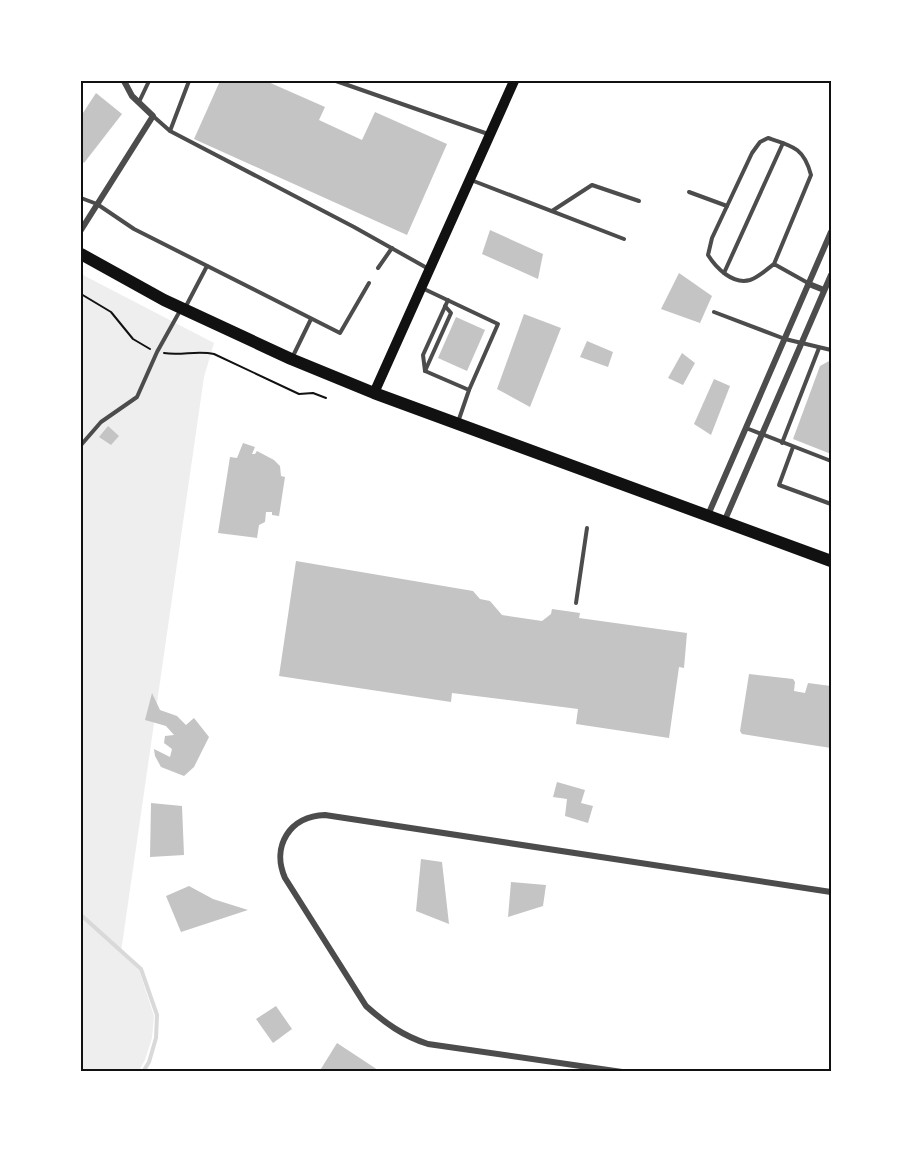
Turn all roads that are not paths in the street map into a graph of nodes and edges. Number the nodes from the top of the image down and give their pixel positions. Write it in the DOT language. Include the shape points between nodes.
graph roads {
  1 [pos="124,81"];
  2 [pos="149,81"];
  3 [pos="189,81"];
  4 [pos="336,81"];
  5 [pos="514,81"];
  6 [pos="139,103"];
  7 [pos="153,116"];
  8 [pos="170,131"];
  9 [pos="489,134"];
  10 [pos="783,143"];
  11 [pos="470,180"];
  12 [pos="688,192"];
  13 [pos="81,198"];
  14 [pos="639,201"];
  15 [pos="97,204"];
  16 [pos="726,206"];
  17 [pos="552,211"];
  18 [pos="81,230"];
  19 [pos="831,232"];
  20 [pos="624,239"];
  21 [pos="392,248"];
  22 [pos="81,254"];
  23 [pos="774,264"];
  24 [pos="207,266"];
  25 [pos="378,268"];
  26 [pos="430,269"];
  27 [pos="724,273"];
  28 [pos="831,275"];
  29 [pos="369,283"];
  30 [pos="808,284"];
  31 [pos="421,288"];
  32 [pos="824,290"];
  33 [pos="448,300"];
  34 [pos="445,306"];
  35 [pos="183,309"];
  36 [pos="714,312"];
  37 [pos="311,319"];
  38 [pos="784,339"];
  39 [pos="801,344"];
  40 [pos="819,348"];
  41 [pos="831,350"];
  42 [pos="291,359"];
  43 [pos="425,371"];
  44 [pos="470,390"];
  45 [pos="374,393"];
  46 [pos="458,423"];
  47 [pos="746,428"];
  48 [pos="762,435"];
  49 [pos="782,443"];
  50 [pos="81,445"];
  51 [pos="793,447"];
  52 [pos="831,461"];
  53 [pos="831,504"];
  54 [pos="708,515"];
  55 [pos="724,522"];
  56 [pos="586,528"];
  57 [pos="831,561"];
  58 [pos="576,603"];
  59 [pos="831,892"];
  60 [pos="622,1072"];
  1 -- 6 [label="street"];
  2 -- 6 [label="lane"];
  3 -- 8 [label="lane"];
  4 -- 9 [label="lane"];
  5 -- 9 [label="main road"];
  6 -- 7 [label="street"];
  7 -- 8 [label="lane"];
  7 -- 15 [label="street"];
  8 -- 21 [label="lane"];
  9 -- 11 [label="main road"];
  10 -- 16 [label="lane" via="768,138 760,142"];
  10 -- 23 [label="lane" via="795,147 812,175"];
  10 -- 27 [label="lane"];
  11 -- 17 [label="lane"];
  11 -- 26 [label="main road"];
  12 -- 16 [label="lane"];
  13 -- 15 [label="lane"];
  14 -- 17 [label="lane" via="592,185"];
  15 -- 18 [label="street"];
  15 -- 24 [label="lane" via="134,229"];
  16 -- 27 [label="lane" via="708,255"];
  17 -- 20 [label="lane"];
  19 -- 30 [label="street"];
  21 -- 25 [label="lane"];
  21 -- 26 [label="lane"];
  22 -- 35 [label="main road"];
  23 -- 27 [label="lane" via="748,281"];
  23 -- 30 [label="lane"];
  24 -- 35 [label="lane"];
  24 -- 37 [label="lane"];
  26 -- 31 [label="main road"];
  28 -- 32 [label="street"];
  29 -- 37 [label="lane" via="340,333"];
  30 -- 32 [label="street"];
  30 -- 38 [label="street"];
  31 -- 33 [label="lane"];
  31 -- 45 [label="main road"];
  32 -- 39 [label="street"];
  33 -- 34 [label="lane"];
  33 -- 44 [label="lane" via="498,324"];
  34 -- 43 [label="lane" via="423,355"];
  34 -- 43 [label="lane" via="451,313"];
  35 -- 42 [label="main road"];
  35 -- 50 [label="lane" via="157,352 137,397 101,422"];
  36 -- 38 [label="lane"];
  37 -- 42 [label="lane"];
  38 -- 39 [label="lane"];
  38 -- 47 [label="street"];
  39 -- 40 [label="lane"];
  39 -- 48 [label="street"];
  40 -- 41 [label="lane"];
  40 -- 49 [label="lane"];
  42 -- 45 [label="main road"];
  43 -- 44 [label="lane"];
  44 -- 46 [label="lane"];
  45 -- 46 [label="main road"];
  46 -- 54 [label="main road"];
  47 -- 48 [label="lane"];
  47 -- 54 [label="street"];
  48 -- 49 [label="lane"];
  48 -- 55 [label="street"];
  49 -- 51 [label="lane"];
  51 -- 52 [label="lane"];
  51 -- 53 [label="lane" via="779,485"];
  54 -- 55 [label="main road"];
  55 -- 57 [label="main road"];
  56 -- 58 [label="lane"];
  59 -- 60 [label="street" via="325,816 302,820 291,830 280,851 285,878 366,1006 381,1019 402,1034 428,1044"];
}
